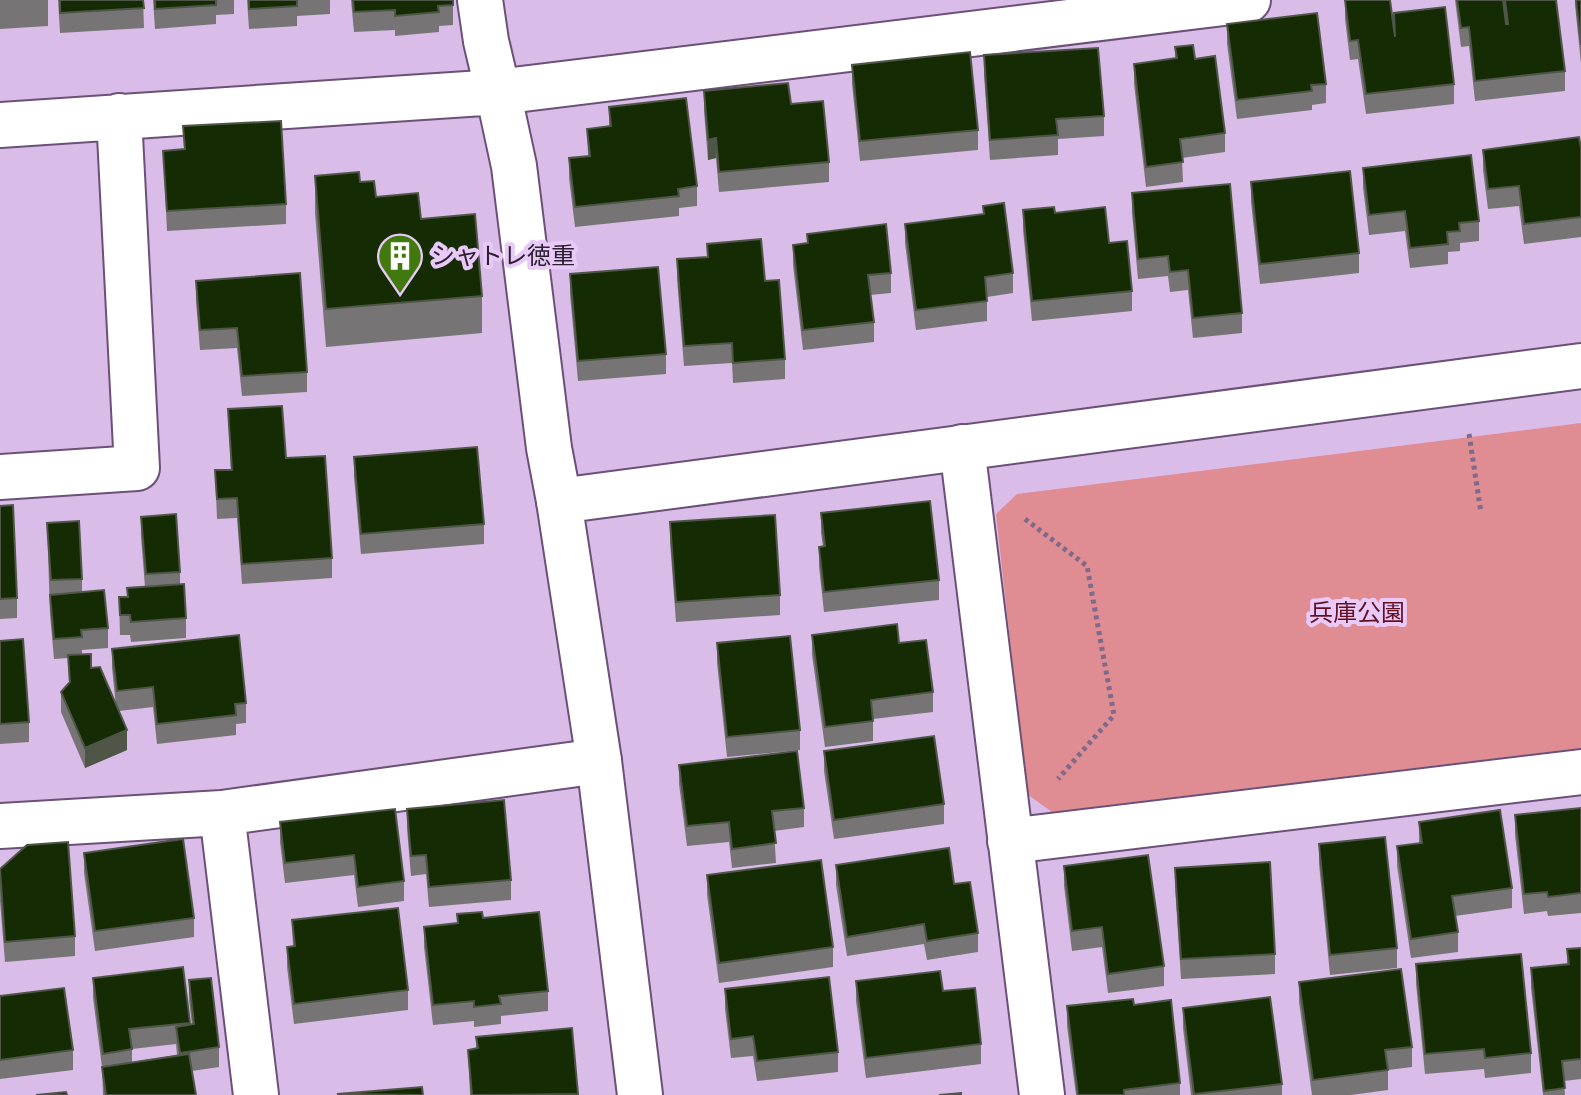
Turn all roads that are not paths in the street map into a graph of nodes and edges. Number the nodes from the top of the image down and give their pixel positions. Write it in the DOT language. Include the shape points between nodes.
graph roads {
  1 [pos="480,0"];
  2 [pos="1248,0"];
  3 [pos="498,92"];
  4 [pos="119,116"];
  5 [pos="0,125"];
  6 [pos="1581,366"];
  7 [pos="962,447"];
  8 [pos="0,477"];
  9 [pos="559,501"];
  10 [pos="599,761"];
  11 [pos="1581,772"];
  12 [pos="222,813"];
  13 [pos="0,826"];
  14 [pos="1010,841"];
  15 [pos="256,1095"];
  16 [pos="640,1095"];
  17 [pos="1042,1095"];
  1 -- 3 [label="street"];
  2 -- 3 [label="street"];
  3 -- 4 [label="street"];
  3 -- 9 [label="street" via="514,166"];
  4 -- 5 [label="street"];
  4 -- 8 [label="street" via="137,468"];
  6 -- 7 [label="street"];
  7 -- 9 [label="street"];
  7 -- 14 [label="street"];
  9 -- 10 [label="street"];
  10 -- 12 [label="street"];
  10 -- 16 [label="street"];
  11 -- 14 [label="street"];
  12 -- 13 [label="street"];
  12 -- 15 [label="street"];
  14 -- 17 [label="street"];
}
